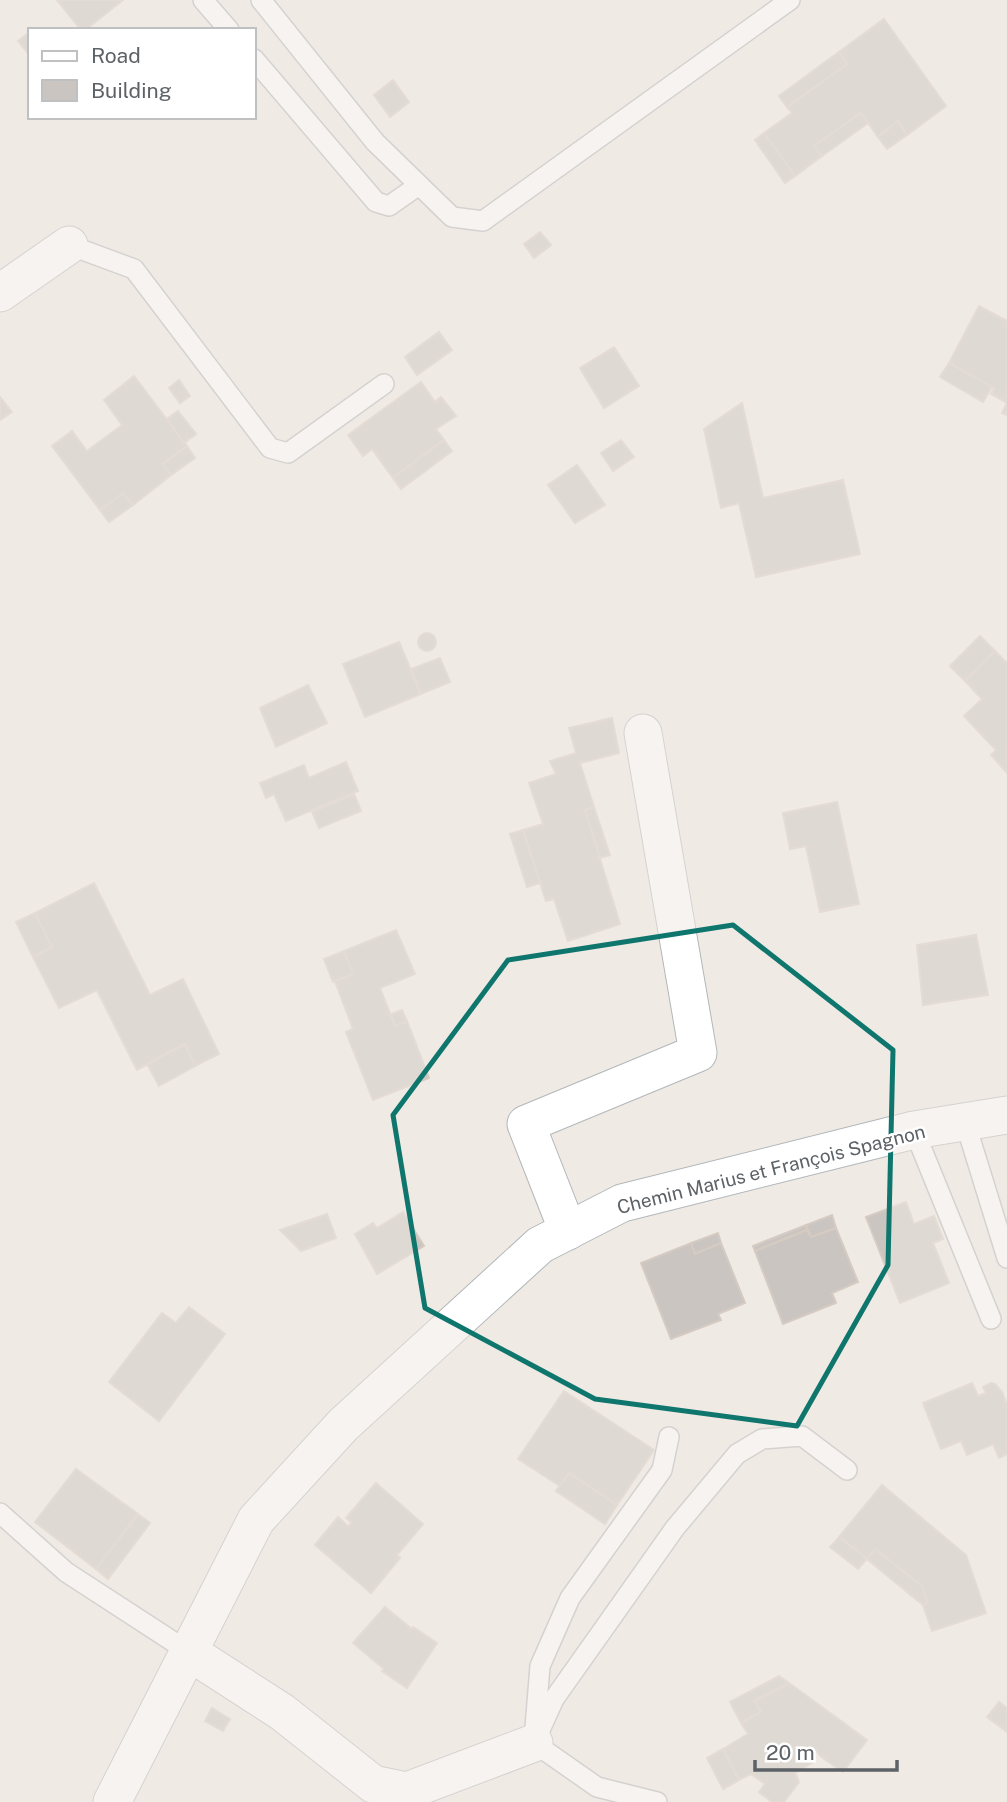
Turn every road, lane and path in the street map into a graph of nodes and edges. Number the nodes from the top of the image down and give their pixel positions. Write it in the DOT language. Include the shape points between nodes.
graph roads {
  1 [pos="203,0"];
  2 [pos="261,0"];
  3 [pos="790,0"];
  4 [pos="227,28"];
  5 [pos="256,61"];
  6 [pos="419,186"];
  7 [pos="69,245"];
  8 [pos="0,293"];
  9 [pos="384,384"];
  10 [pos="643,733"];
  11 [pos="1007,1115"];
  12 [pos="965,1122"];
  13 [pos="914,1130"];
  14 [pos="568,1231"];
  15 [pos="1007,1258"];
  16 [pos="991,1319"];
  17 [pos="669,1437"];
  18 [pos="847,1470"];
  19 [pos="0,1513"];
  20 [pos="189,1652"];
  21 [pos="534,1742"];
  22 [pos="112,1802"];
  23 [pos="657,1802"];
  1 -- 4 [label="lane"];
  2 -- 6 [label="lane" via="375,142"];
  3 -- 6 [label="lane" via="483,221 452,217"];
  5 -- 6 [label="lane" via="376,202 389,206"];
  7 -- 8 [label="street"];
  7 -- 9 [label="lane" via="134,269 270,449 288,453"];
  10 -- 14 [label="street" via="698,1054 526,1124"];
  11 -- 12 [label="street, Chemin Marius et François Spagnon"];
  12 -- 13 [label="street, Chemin Marius et François Spagnon"];
  12 -- 15 [label="lane"];
  13 -- 14 [label="street, Chemin Marius et François Spagnon" via="622,1203"];
  13 -- 16 [label="lane"];
  14 -- 20 [label="street, Chemin Marius et François Spagnon" via="540,1245 342,1426 256,1520"];
  17 -- 21 [label="lane" via="662,1470 570,1598 540,1666"];
  18 -- 21 [label="lane" via="802,1436 762,1439 737,1454 675,1528 554,1699"];
  19 -- 20 [label="lane" via="66,1572"];
  20 -- 21 [label="street" via="282,1712 373,1784 407,1791"];
  20 -- 22 [label="street, Chemin Marius et François Spagnon"];
  21 -- 23 [label="lane" via="597,1787"];
}
